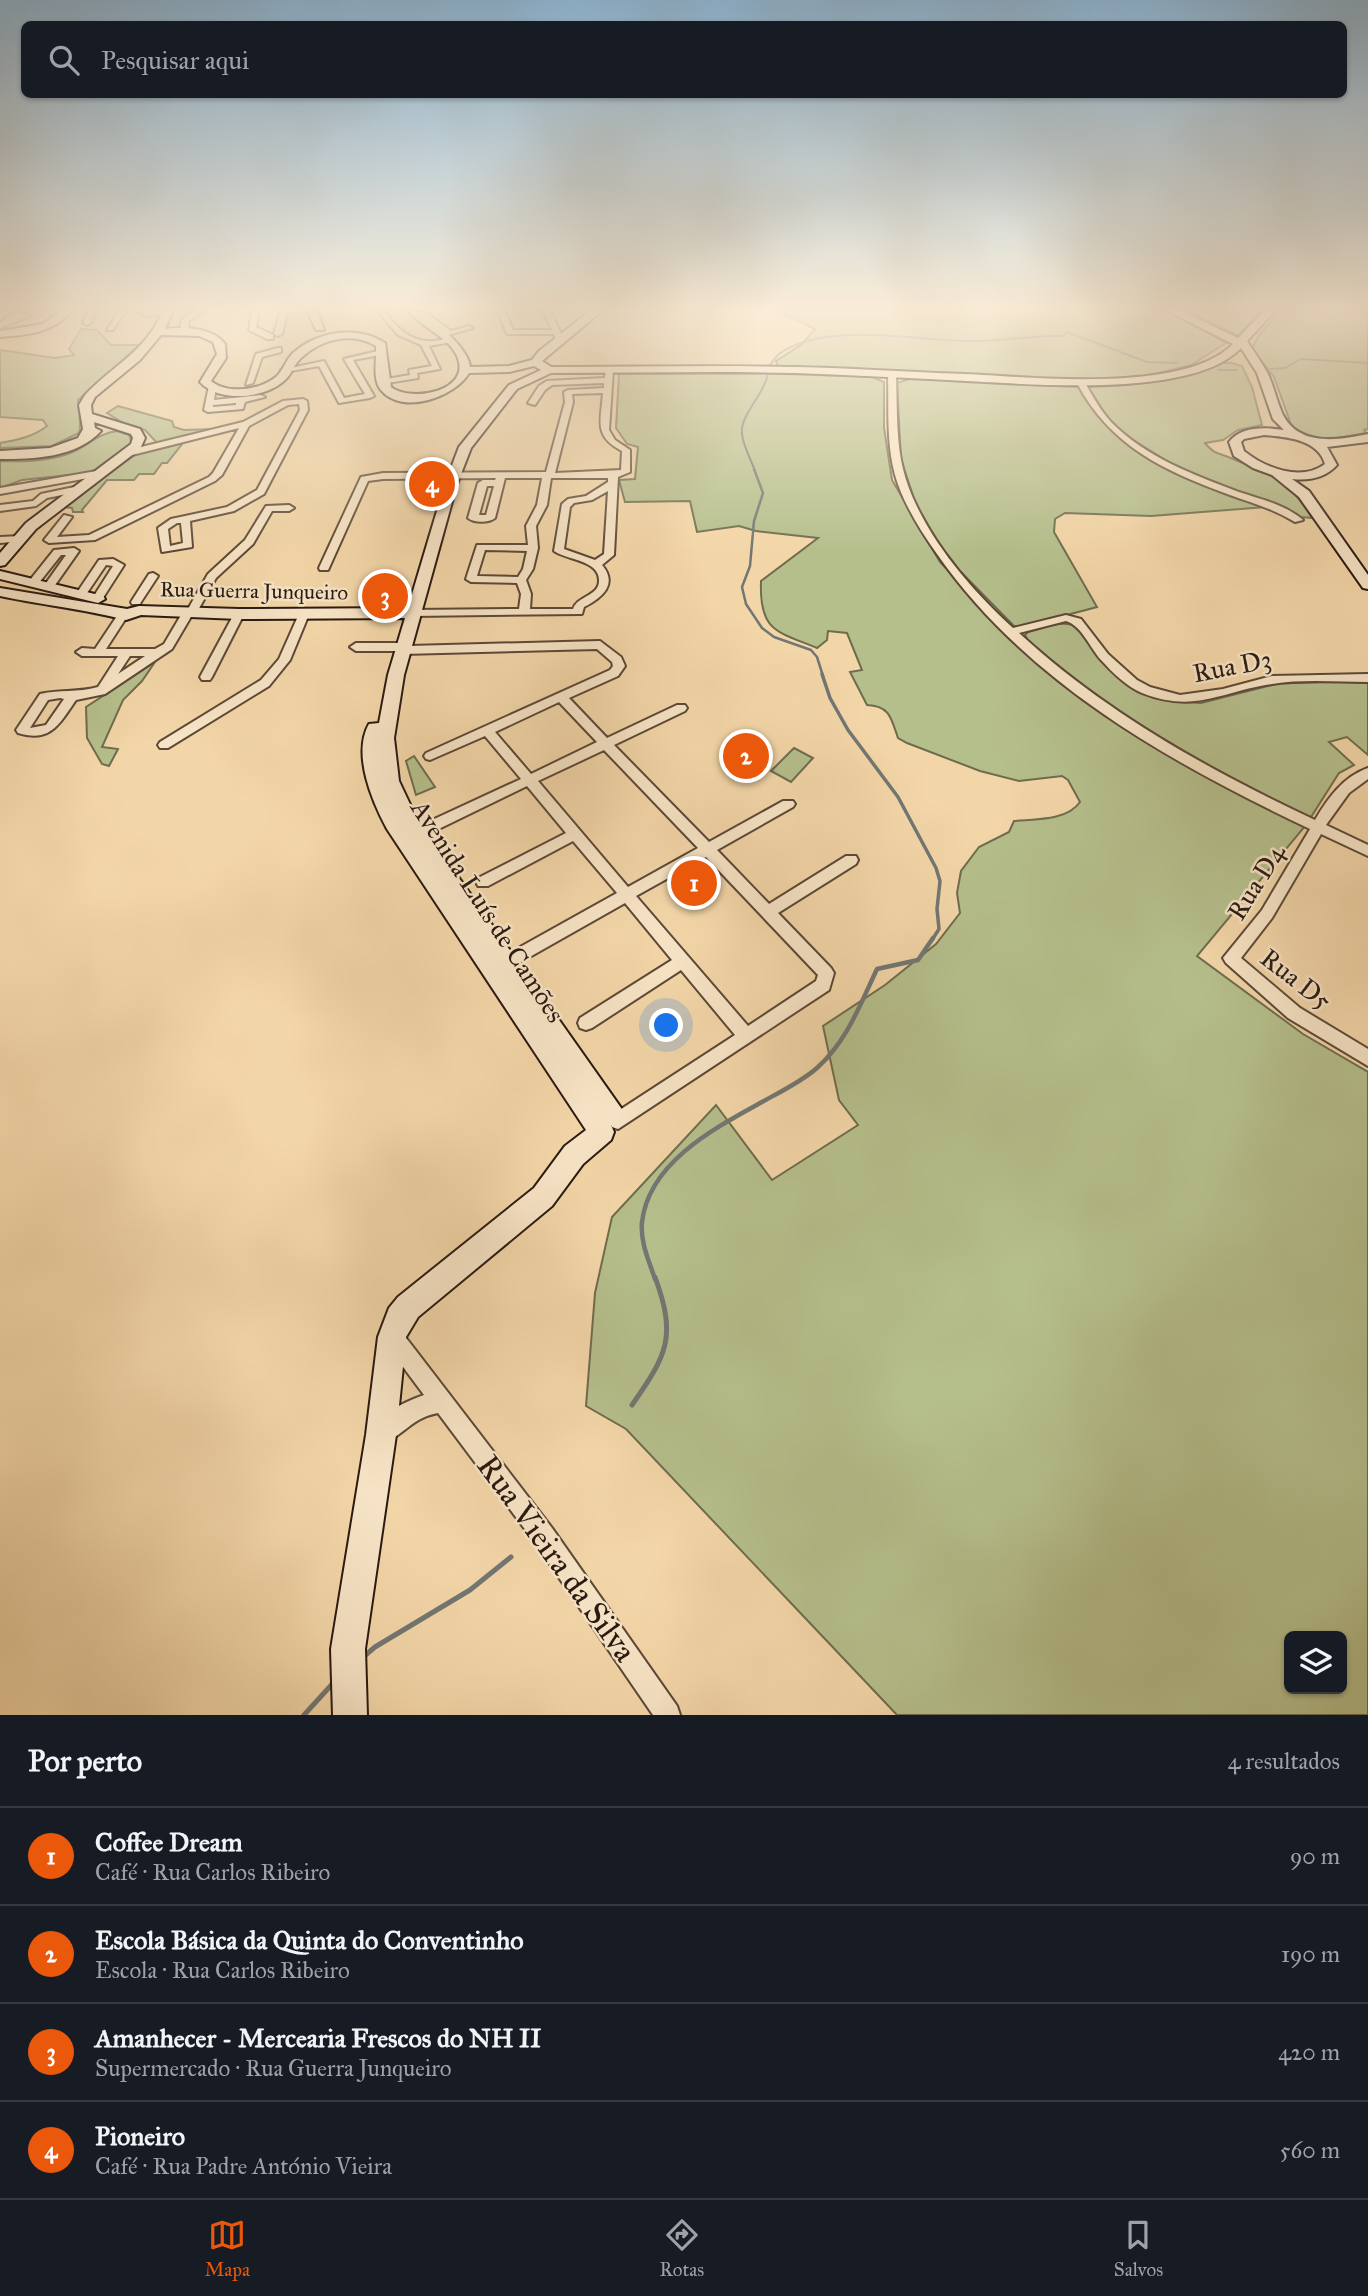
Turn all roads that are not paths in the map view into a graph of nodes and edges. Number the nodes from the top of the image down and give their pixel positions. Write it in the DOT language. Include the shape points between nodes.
graph roads {
  1 [pos="96,390"];
  2 [pos="211,390"];
  3 [pos="221,390"];
  4 [pos="253,390"];
  5 [pos="336,390"];
  6 [pos="366,390"];
  7 [pos="388,390"];
  8 [pos="449,390"];
  9 [pos="507,390"];
  10 [pos="541,390"];
  11 [pos="608,390"];
  12 [pos="892,390"];
  13 [pos="1086,390"];
  14 [pos="1258,390"];
  15 [pos="1268,390"];
  16 [pos="261,397"];
  17 [pos="241,403"];
  18 [pos="532,403"];
  19 [pos="223,420"];
  20 [pos="246,424"];
  21 [pos="91,427"];
  22 [pos="1264,432"];
  23 [pos="1298,437"];
  24 [pos="1368,438"];
  25 [pos="1313,443"];
  26 [pos="1368,445"];
  27 [pos="128,453"];
  28 [pos="0,454"];
  29 [pos="1330,457"];
  30 [pos="1272,471"];
  31 [pos="102,472"];
  32 [pos="454,475"];
  33 [pos="548,475"];
  34 [pos="1310,475"];
  35 [pos="613,480"];
  36 [pos="79,489"];
  37 [pos="0,491"];
  38 [pos="0,508"];
  39 [pos="289,508"];
  40 [pos="67,517"];
  41 [pos="185,518"];
  42 [pos="1298,520"];
  43 [pos="20,539"];
  44 [pos="0,540"];
  45 [pos="533,548"];
  46 [pos="0,562"];
  47 [pos="596,564"];
  48 [pos="1368,566"];
  49 [pos="324,568"];
  50 [pos="0,575"];
  51 [pos="153,576"];
  52 [pos="521,580"];
  53 [pos="1368,585"];
  54 [pos="0,592"];
  55 [pos="81,594"];
  56 [pos="97,599"];
  57 [pos="128,609"];
  58 [pos="190,612"];
  59 [pos="524,612"];
  60 [pos="412,613"];
  61 [pos="239,614"];
  62 [pos="304,614"];
  63 [pos="1012,632"];
  64 [pos="356,647"];
  65 [pos="403,648"];
  66 [pos="82,652"];
  67 [pos="98,652"];
  68 [pos="126,653"];
  69 [pos="158,653"];
  70 [pos="206,677"];
  71 [pos="1368,678"];
  72 [pos="102,691"];
  73 [pos="72,697"];
  74 [pos="561,697"];
  75 [pos="681,708"];
  76 [pos="487,730"];
  77 [pos="606,743"];
  78 [pos="164,745"];
  79 [pos="430,756"];
  80 [pos="1368,773"];
  81 [pos="529,779"];
  82 [pos="788,804"];
  83 [pos="1317,827"];
  84 [pos="575,834"];
  85 [pos="411,836"];
  86 [pos="708,849"];
  87 [pos="1368,850"];
  88 [pos="852,860"];
  89 [pos="483,882"];
  90 [pos="627,895"];
  91 [pos="767,912"];
  92 [pos="1231,958"];
  93 [pos="683,961"];
  94 [pos="500,967"];
  95 [pos="586,1023"];
  96 [pos="746,1036"];
  97 [pos="1368,1058"];
  98 [pos="608,1124"];
  99 [pos="392,1337"];
  100 [pos="444,1402"];
  101 [pos="381,1435"];
  102 [pos="349,1709"];
  103 [pos="668,1715"];
  1 -- 21 [label="street" via="85,405"];
  2 -- 17 [label="street" via="204,412"];
  3 -- 4 [label="street"];
  5 -- 6 [label="street" via="342,401 370,396"];
  7 -- 8 [label="street" via="413,397"];
  9 -- 32 [label="street, Avenida Luís de Camões" via="465,447"];
  10 -- 18 [label="street"];
  11 -- 33 [label="street" via="569,392"];
  11 -- 35 [label="street" via="605,430 611,442 626,450 625,472"];
  12 -- 63 [label="street" via="894,447 904,489 936,548 962,582"];
  13 -- 42 [label="street" via="1105,420 1142,450 1182,474"];
  14 -- 22 [label="street" via="1267,424"];
  15 -- 23 [label="street" via="1279,419"];
  16 -- 17 [label="street"];
  17 -- 19 [label="street" via="243,418"];
  20 -- 27 [label="street"];
  20 -- 40 [label="street" via="217,475 209,480 91,538 49,540"];
  20 -- 41 [label="street" via="286,403 303,401 305,405 261,492 244,505"];
  21 -- 27 [label="street" via="136,432 136,446"];
  21 -- 28 [label="street" via="70,447"];
  22 -- 23 [label="street"];
  22 -- 30 [label="street" via="1240,436 1235,448 1251,463"];
  23 -- 25 [label="street"];
  24 -- 25 [label="street"];
  25 -- 29 [label="street"];
  26 -- 29 [label="street"];
  27 -- 31 [label="street"];
  29 -- 34 [label="street" via="1328,469"];
  30 -- 34 [label="street"];
  30 -- 53 [label="street" via="1304,494"];
  31 -- 36 [label="street"];
  31 -- 37 [label="street"];
  32 -- 33 [label="street" via="500,479"];
  32 -- 49 [label="street" via="364,480"];
  32 -- 60 [label="street, Avenida Luís de Camões"];
  33 -- 35 [label="street"];
  33 -- 45 [label="street" via="542,506 531,526"];
  34 -- 48 [label="street" via="1311,487"];
  35 -- 47 [label="street" via="609,555"];
  35 -- 47 [label="street" via="589,498 565,506 559,551"];
  36 -- 38 [label="street" via="44,496 36,503"];
  36 -- 43 [label="street"];
  39 -- 58 [label="street" via="269,508 248,542 212,576"];
  43 -- 44 [label="street"];
  43 -- 46 [label="street"];
  45 -- 52 [label="street"];
  45 -- 52 [label="street" via="481,547 471,579"];
  47 -- 59 [label="street, Rua Guerra Junqueiro" via="606,582 601,592 579,605 578,612"];
  50 -- 55 [label="street, Rua Guerra Junqueiro"];
  51 -- 57 [label="street"];
  52 -- 59 [label="street" via="526,594"];
  54 -- 57 [label="street, Rua Guerra Junqueiro" via="66,605"];
  55 -- 56 [label="street, Rua Guerra Junqueiro"];
  55 -- 56 [label="street" via="103,562 119,565"];
  56 -- 57 [label="street, Rua Guerra Junqueiro"];
  57 -- 58 [label="street, Rua Guerra Junqueiro"];
  57 -- 67 [label="street"];
  58 -- 61 [label="street, Rua Guerra Junqueiro"];
  58 -- 69 [label="street" via="168,646"];
  59 -- 60 [label="street, Rua Guerra Junqueiro"];
  60 -- 62 [label="street, Rua Guerra Junqueiro"];
  60 -- 65 [label="street, Avenida Luís de Camões"];
  61 -- 62 [label="street, Rua Guerra Junqueiro"];
  61 -- 70 [label="street"];
  62 -- 78 [label="street" via="286,662 277,673"];
  63 -- 71 [label="street, Rua D3" via="1066,618 1077,621 1104,657 1133,683 1180,699 1272,680"];
  63 -- 83 [label="street" via="1143,735"];
  64 -- 65 [label="street"];
  65 -- 74 [label="street" via="600,645 617,660 614,673"];
  65 -- 85 [label="street, Avenida Luís de Camões" via="385,738 390,780"];
  66 -- 67 [label="street"];
  67 -- 68 [label="street"];
  68 -- 69 [label="street"];
  68 -- 72 [label="street"];
  69 -- 72 [label="street"];
  72 -- 73 [label="street"];
  74 -- 76 [label="street"];
  74 -- 77 [label="street"];
  75 -- 77 [label="street"];
  76 -- 79 [label="street"];
  76 -- 81 [label="street"];
  77 -- 81 [label="street"];
  77 -- 86 [label="street"];
  80 -- 83 [label="street, Rua D4" via="1352,779"];
  81 -- 84 [label="street"];
  81 -- 85 [label="street"];
  82 -- 86 [label="street"];
  83 -- 87 [label="street"];
  83 -- 92 [label="street, Rua D4" via="1252,939"];
  84 -- 89 [label="street"];
  84 -- 90 [label="street"];
  85 -- 94 [label="street, Avenida Luís de Camões"];
  86 -- 90 [label="street"];
  86 -- 91 [label="street"];
  88 -- 91 [label="street"];
  90 -- 93 [label="street"];
  90 -- 94 [label="street"];
  91 -- 96 [label="street" via="825,973 823,985"];
  92 -- 97 [label="street, Rua D5" via="1294,1013"];
  93 -- 95 [label="street"];
  93 -- 96 [label="street"];
  94 -- 98 [label="street, Avenida Luís de Camões"];
  96 -- 98 [label="street"];
  98 -- 99 [label="street" via="574,1155 543,1197 408,1307"];
  99 -- 100 [label="street, Rua Vieira da Silva"];
  99 -- 101 [label="street"];
  100 -- 101 [label="street" via="409,1410"];
  100 -- 103 [label="street, Rua Vieira da Silva"];
  101 -- 102 [label="street" via="348,1649"];
}
